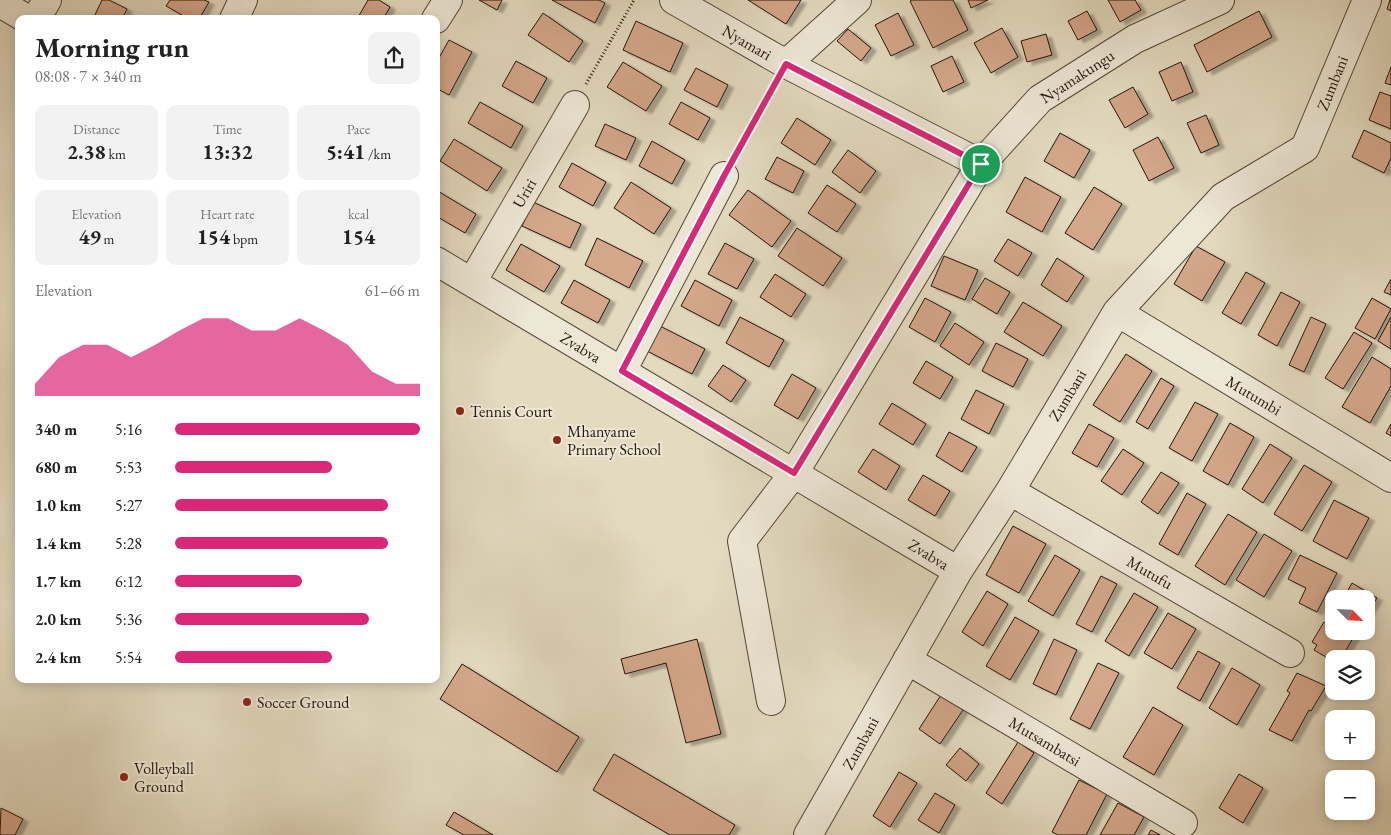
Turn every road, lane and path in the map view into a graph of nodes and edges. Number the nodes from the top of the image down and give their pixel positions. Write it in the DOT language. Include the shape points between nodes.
graph roads {
  1 [pos="47,0"];
  2 [pos="243,0"];
  3 [pos="448,0"];
  4 [pos="634,0"];
  5 [pos="674,0"];
  6 [pos="857,0"];
  7 [pos="1220,0"];
  8 [pos="1367,0"];
  9 [pos="0,3"];
  10 [pos="20,15"];
  11 [pos="38,15"];
  12 [pos="236,15"];
  13 [pos="439,15"];
  14 [pos="786,64"];
  15 [pos="575,105"];
  16 [pos="981,164"];
  17 [pos="724,176"];
  18 [pos="440,263"];
  19 [pos="472,282"];
  20 [pos="1116,312"];
  21 [pos="622,371"];
  22 [pos="794,473"];
  23 [pos="1391,478"];
  24 [pos="1010,491"];
  25 [pos="958,571"];
  26 [pos="1290,653"];
  27 [pos="907,660"];
  28 [pos="771,701"];
  29 [pos="1183,822"];
  30 [pos="815,833"];
  1 -- 11 [label="street"];
  2 -- 12 [label="street"];
  3 -- 13 [label="street"];
  4 -- 15 [label="path"];
  5 -- 14 [label="street, Nyamari"];
  6 -- 14 [label="street"];
  7 -- 16 [label="street, Nyamakungu" via="1135,39 1040,99"];
  8 -- 20 [label="street, Zumbani" via="1306,148 1223,197"];
  9 -- 10 [label="street"];
  14 -- 16 [label="street, Nyamari"];
  14 -- 17 [label="path"];
  15 -- 19 [label="street, Uriri"];
  16 -- 22 [label="street, Nyamakungu"];
  17 -- 21 [label="street"];
  18 -- 19 [label="street, Zvabva"];
  19 -- 21 [label="street, Zvabva"];
  20 -- 23 [label="street, Mutumbi"];
  20 -- 24 [label="street, Zumbani"];
  21 -- 22 [label="street, Zvabva"];
  22 -- 25 [label="street, Zvabva"];
  22 -- 28 [label="street, Nyamakungu" via="742,541"];
  24 -- 25 [label="street, Zumbani"];
  24 -- 26 [label="street, Mutufu"];
  25 -- 27 [label="street, Zumbani"];
  27 -- 29 [label="street, Mutsambatsi"];
  27 -- 30 [label="street, Zumbani"];
}
